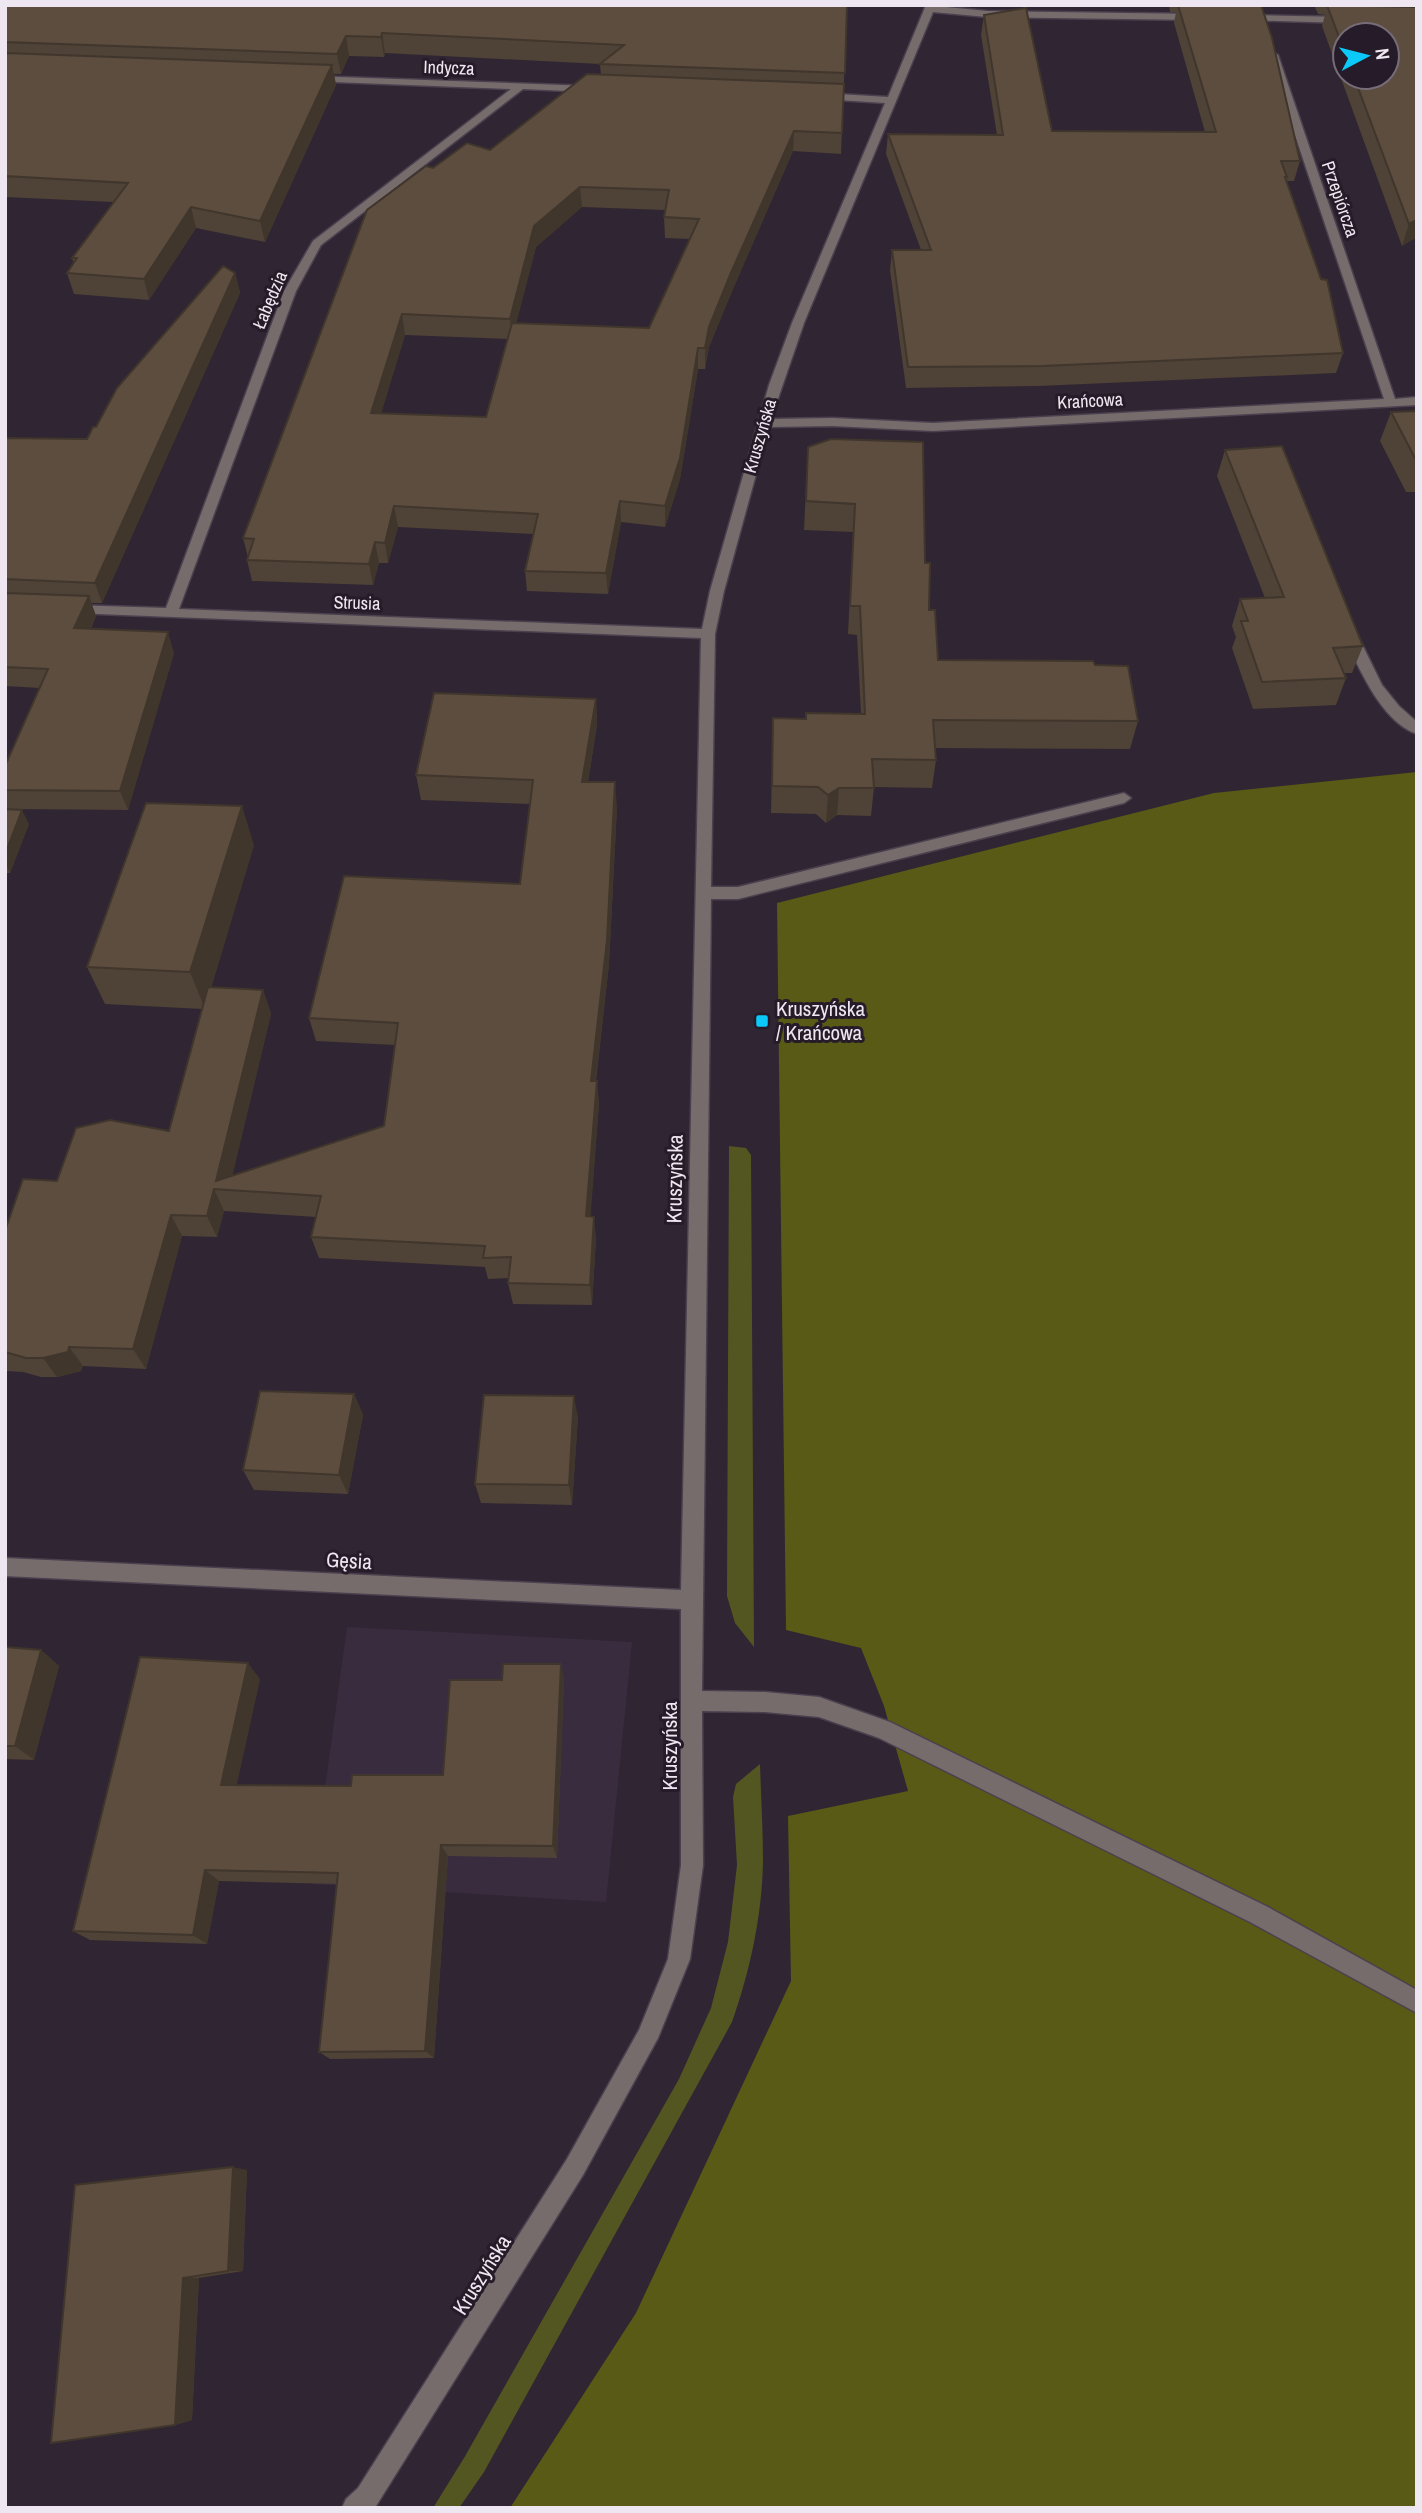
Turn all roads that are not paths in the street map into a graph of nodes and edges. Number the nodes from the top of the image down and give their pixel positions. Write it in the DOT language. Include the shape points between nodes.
graph roads {
  1 [pos="1259,5"];
  2 [pos="930,7"];
  3 [pos="1206,18"];
  4 [pos="1234,18"];
  5 [pos="1261,18"];
  6 [pos="1352,20"];
  7 [pos="1265,32"];
  8 [pos="1270,45"];
  9 [pos="301,79"];
  10 [pos="520,87"];
  11 [pos="603,89"];
  12 [pos="812,96"];
  13 [pos="892,100"];
  14 [pos="1417,401"];
  15 [pos="1391,403"];
  16 [pos="765,422"];
  17 [pos="61,608"];
  18 [pos="171,613"];
  19 [pos="1343,618"];
  20 [pos="708,634"];
  21 [pos="1417,729"];
  22 [pos="1124,797"];
  23 [pos="702,893"];
  24 [pos="5,1567"];
  25 [pos="691,1600"];
  26 [pos="693,1701"];
  27 [pos="1417,2002"];
  28 [pos="355,2508"];
  1 -- 5 [label="street"];
  2 -- 3 [label="street" via="987,14"];
  2 -- 13 [label="street, Kruszyńska"];
  4 -- 5 [label="street"];
  5 -- 6 [label="street"];
  5 -- 7 [label="street"];
  8 -- 15 [label="street, Przepiórcza"];
  9 -- 10 [label="street, Indycza"];
  10 -- 11 [label="street, Indycza"];
  10 -- 18 [label="street, Łabędzia" via="317,243 290,290"];
  12 -- 13 [label="street"];
  13 -- 16 [label="street, Kruszyńska" via="798,323"];
  14 -- 15 [label="street, Krańcowa"];
  15 -- 16 [label="street, Krańcowa" via="933,427"];
  16 -- 20 [label="street, Kruszyńska"];
  17 -- 18 [label="street, Strusia"];
  18 -- 20 [label="street, Strusia"];
  19 -- 21 [label="street" via="1373,685 1394,713"];
  20 -- 23 [label="street, Kruszyńska"];
  22 -- 23 [label="street" via="738,893"];
  23 -- 25 [label="street, Kruszyńska"];
  24 -- 25 [label="street, Gęsia"];
  25 -- 26 [label="street, Kruszyńska"];
  26 -- 27 [label="street" via="819,1707 883,1730 1258,1914"];
  26 -- 28 [label="street, Kruszyńska" via="692,1865 687,1905 679,1959 647,2038 499,2291 367,2497"];
}
